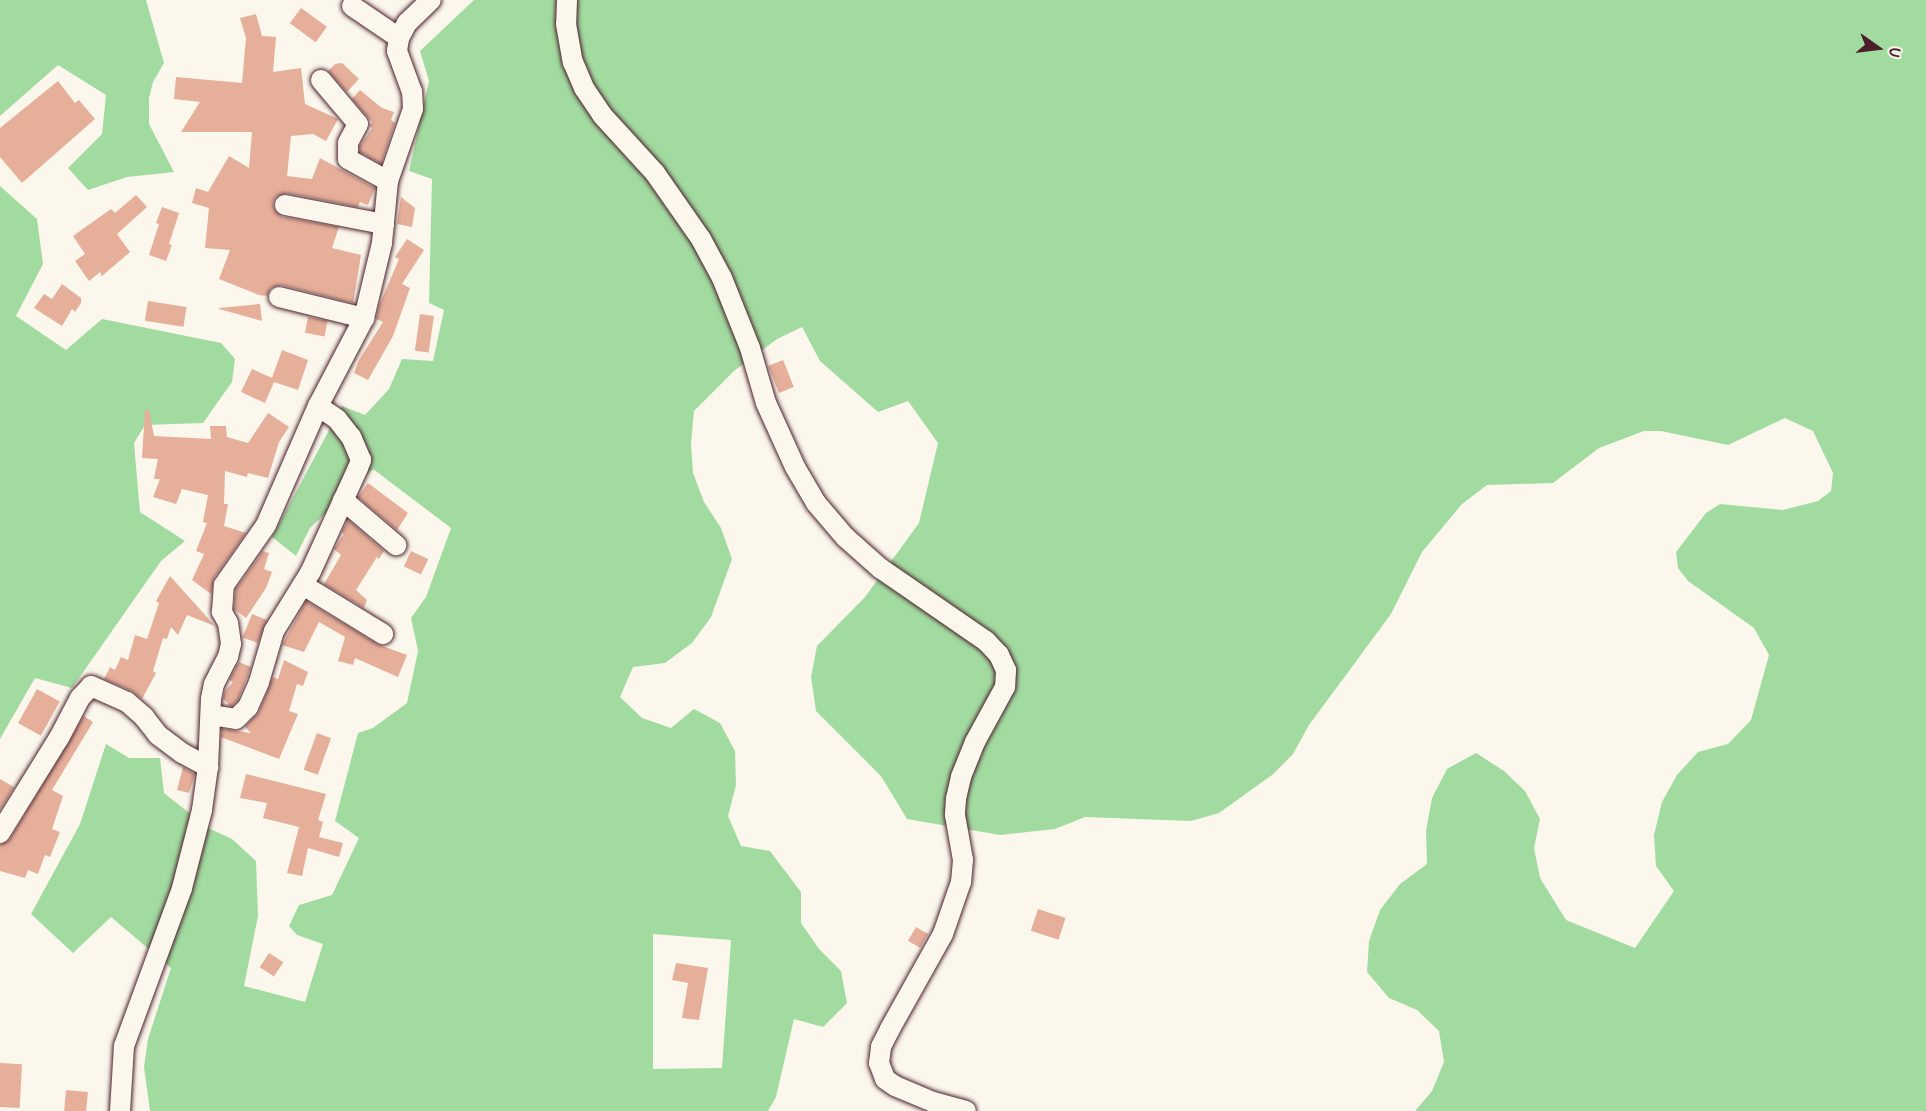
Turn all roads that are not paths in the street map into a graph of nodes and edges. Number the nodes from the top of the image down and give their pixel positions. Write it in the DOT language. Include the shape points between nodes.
graph roads {
  1 [pos="431,0"];
  2 [pos="567,0"];
  3 [pos="352,6"];
  4 [pos="399,38"];
  5 [pos="321,80"];
  6 [pos="388,181"];
  7 [pos="285,205"];
  8 [pos="384,224"];
  9 [pos="279,297"];
  10 [pos="364,318"];
  11 [pos="318,406"];
  12 [pos="343,500"];
  13 [pos="396,545"];
  14 [pos="303,585"];
  15 [pos="383,634"];
  16 [pos="211,715"];
  17 [pos="208,767"];
  18 [pos="0,833"];
  19 [pos="120,1111"];
  20 [pos="966,1111"];
  1 -- 4 [label="street" via="407,23"];
  2 -- 20 [label="street" via="566,24 573,62 584,88 602,115 655,173 723,278 766,404 816,503 845,537 880,568 986,641 1006,670 1005,687 975,742 956,799 963,860 960,882 943,934 886,1038 879,1063 885,1078 895,1086"];
  3 -- 4 [label="street"];
  4 -- 6 [label="street" via="397,51 412,92 414,110"];
  5 -- 6 [label="street" via="358,124 348,143 348,159"];
  6 -- 8 [label="street"];
  7 -- 8 [label="street"];
  8 -- 10 [label="street" via="378,268"];
  9 -- 10 [label="street"];
  10 -- 11 [label="street"];
  11 -- 12 [label="street" via="337,419 361,460"];
  11 -- 16 [label="street" via="266,525 224,585 222,612 231,644 214,684"];
  12 -- 13 [label="street"];
  12 -- 14 [label="street"];
  14 -- 15 [label="street"];
  14 -- 16 [label="street" via="274,631 259,682 241,717 230,720"];
  16 -- 17 [label="street"];
  17 -- 18 [label="street" via="158,735 127,702 91,686 80,698"];
  17 -- 19 [label="street" via="194,849 124,1046"];
}
